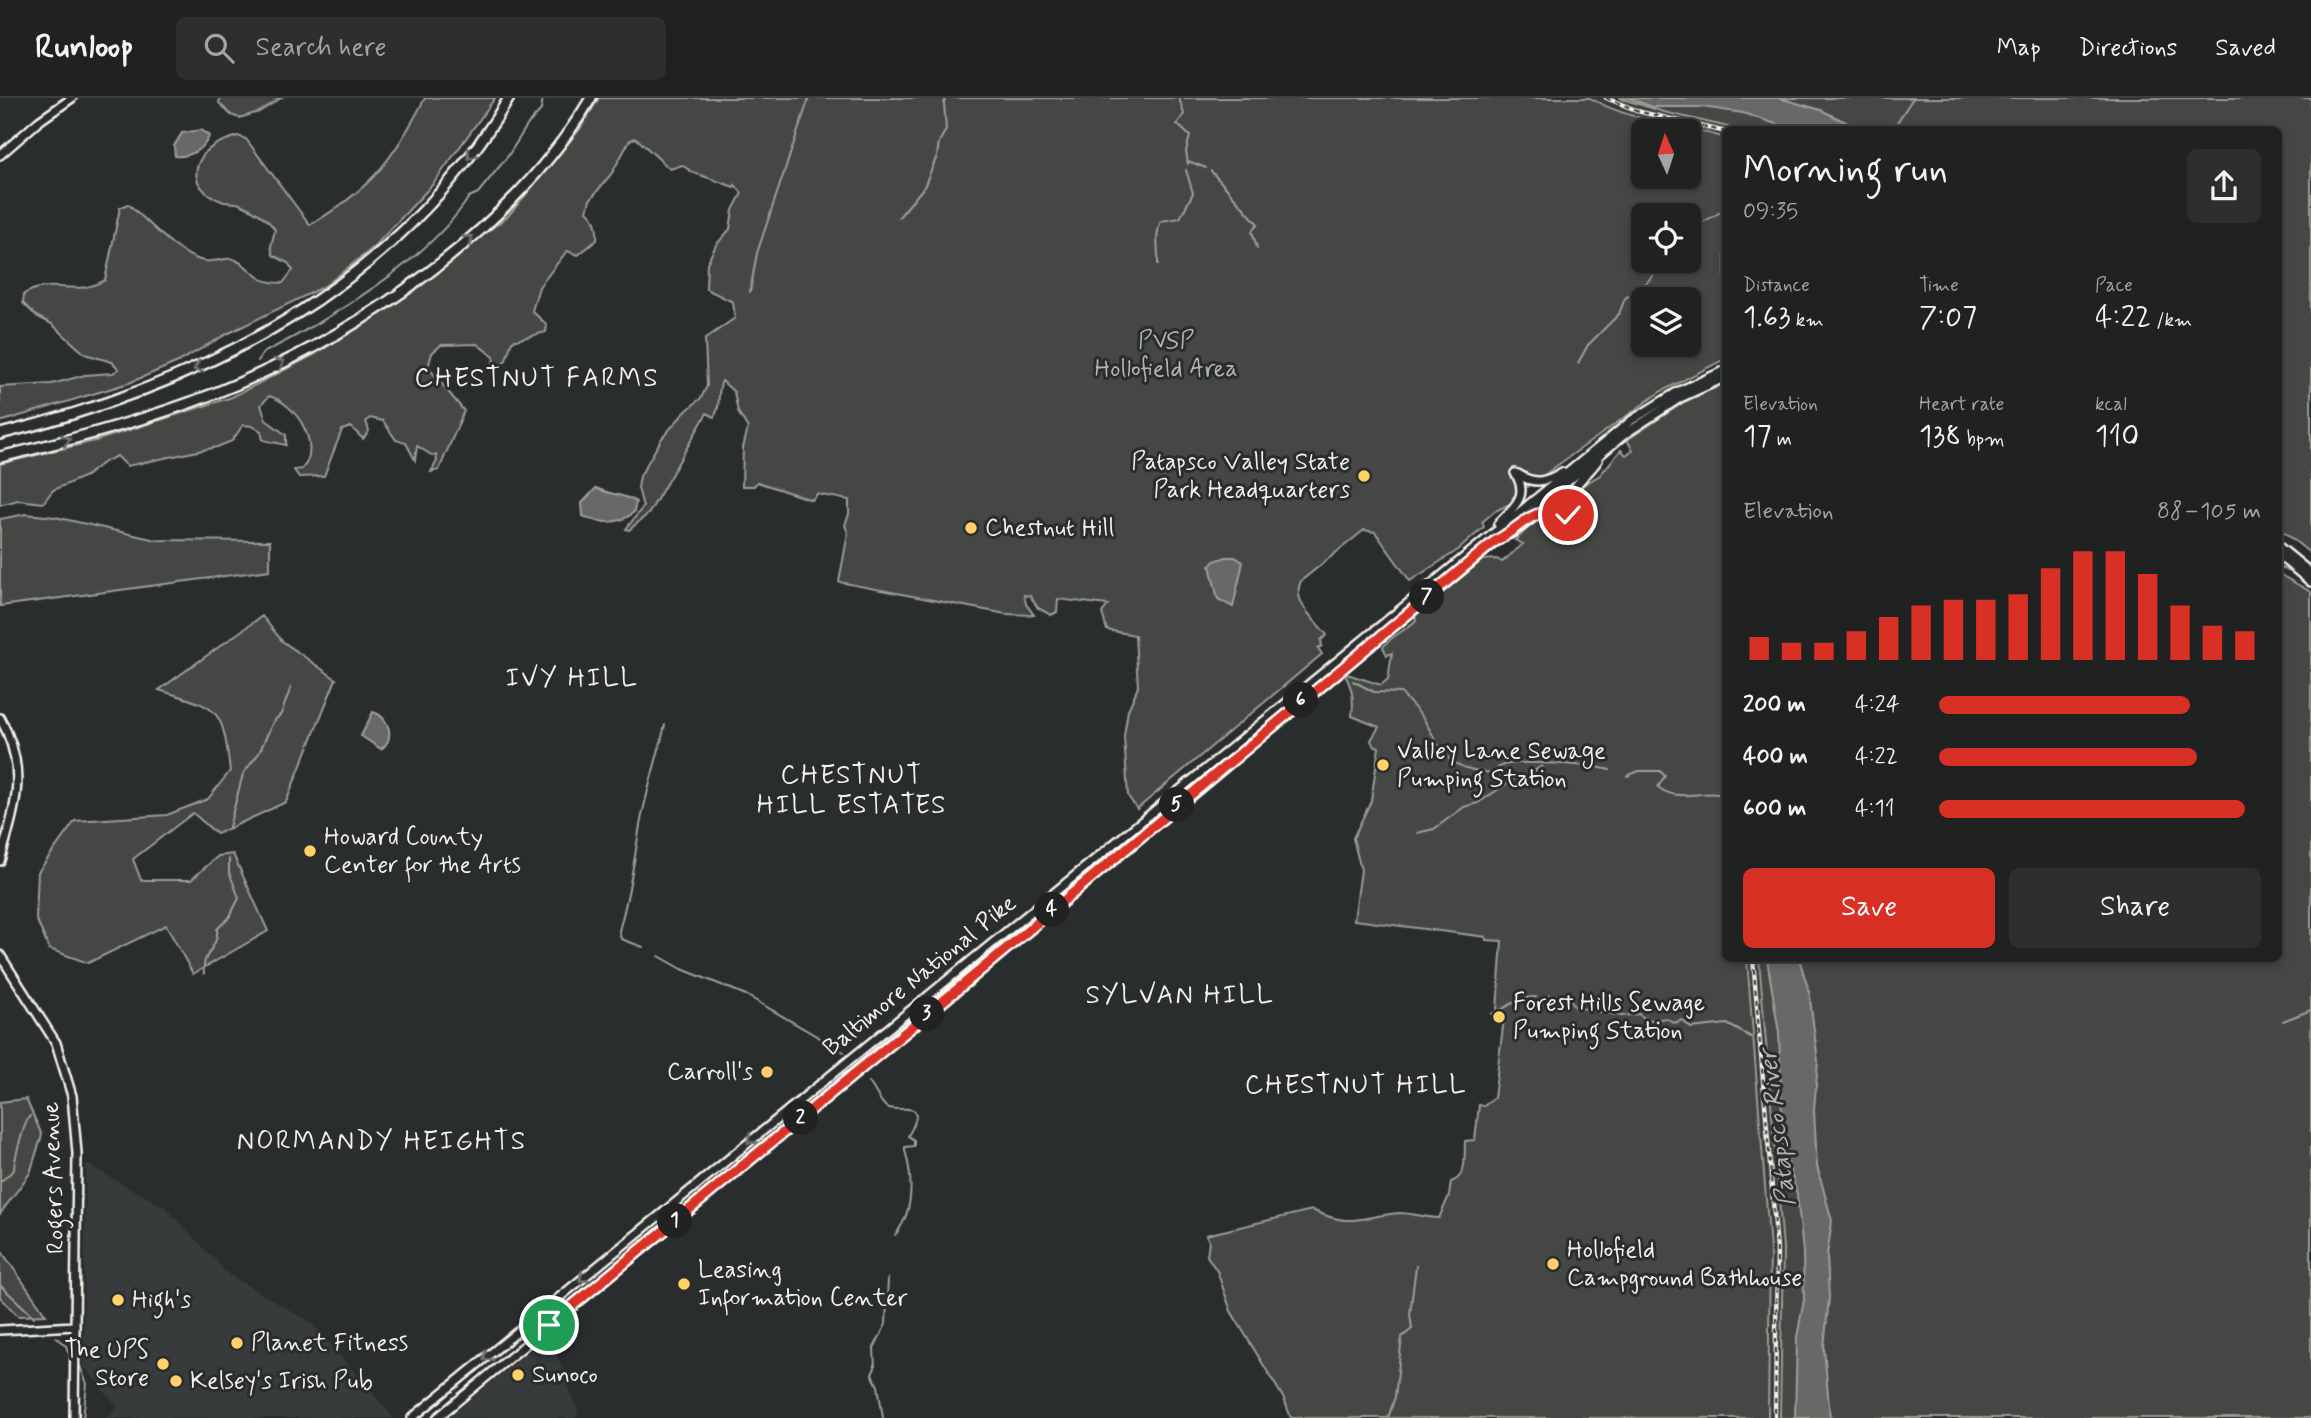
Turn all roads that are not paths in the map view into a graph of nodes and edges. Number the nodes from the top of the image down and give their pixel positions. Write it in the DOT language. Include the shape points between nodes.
graph roads {
  1 [pos="72,98"];
  2 [pos="509,98"];
  3 [pos="591,98"];
  4 [pos="0,155"];
  5 [pos="1722,372"];
  6 [pos="1722,379"];
  7 [pos="0,434"];
  8 [pos="1603,452"];
  9 [pos="0,457"];
  10 [pos="1583,459"];
  11 [pos="1483,542"];
  12 [pos="1494,542"];
  13 [pos="2282,549"];
  14 [pos="2282,558"];
  15 [pos="2311,573"];
  16 [pos="2311,582"];
  17 [pos="0,718"];
  18 [pos="0,861"];
  19 [pos="0,955"];
  20 [pos="75,1326"];
  21 [pos="0,1330"];
  22 [pos="74,1418"];
  23 [pos="412,1418"];
  24 [pos="438,1418"];
  1 -- 4 [label="main road"];
  2 -- 7 [label="highway, one-way" via="478,146 421,215 370,263 316,302 170,380 94,408"];
  9 -- 3 [label="highway, one-way" via="99,432 215,393 354,322 423,276 498,212 554,150"];
  5 -- 10 [label="main road, Baltimore National Pike" via="1677,391"];
  6 -- 8 [label="main road, Baltimore National Pike" via="1667,406"];
  8 -- 12 [label="main road, Baltimore National Pike"];
  8 -- 12 [label="main road" via="1569,494 1566,507 1573,523 1552,511 1542,511"];
  10 -- 11 [label="main road, Baltimore National Pike"];
  10 -- 11 [label="main road" via="1546,481 1515,473 1522,497"];
  11 -- 23 [label="main road, Baltimore National Pike, one-way"];
  12 -- 24 [label="main road, Baltimore National Pike"];
  13 -- 15 [label="main road"];
  14 -- 16 [label="main road"];
  17 -- 18 [label="main road" via="15,751 18,781"];
  19 -- 20 [label="main road, Rogers Avenue" via="56,1043 72,1096 77,1153"];
  20 -- 21 [label="main road"];
  20 -- 22 [label="main road, Rogers Avenue"];
}
